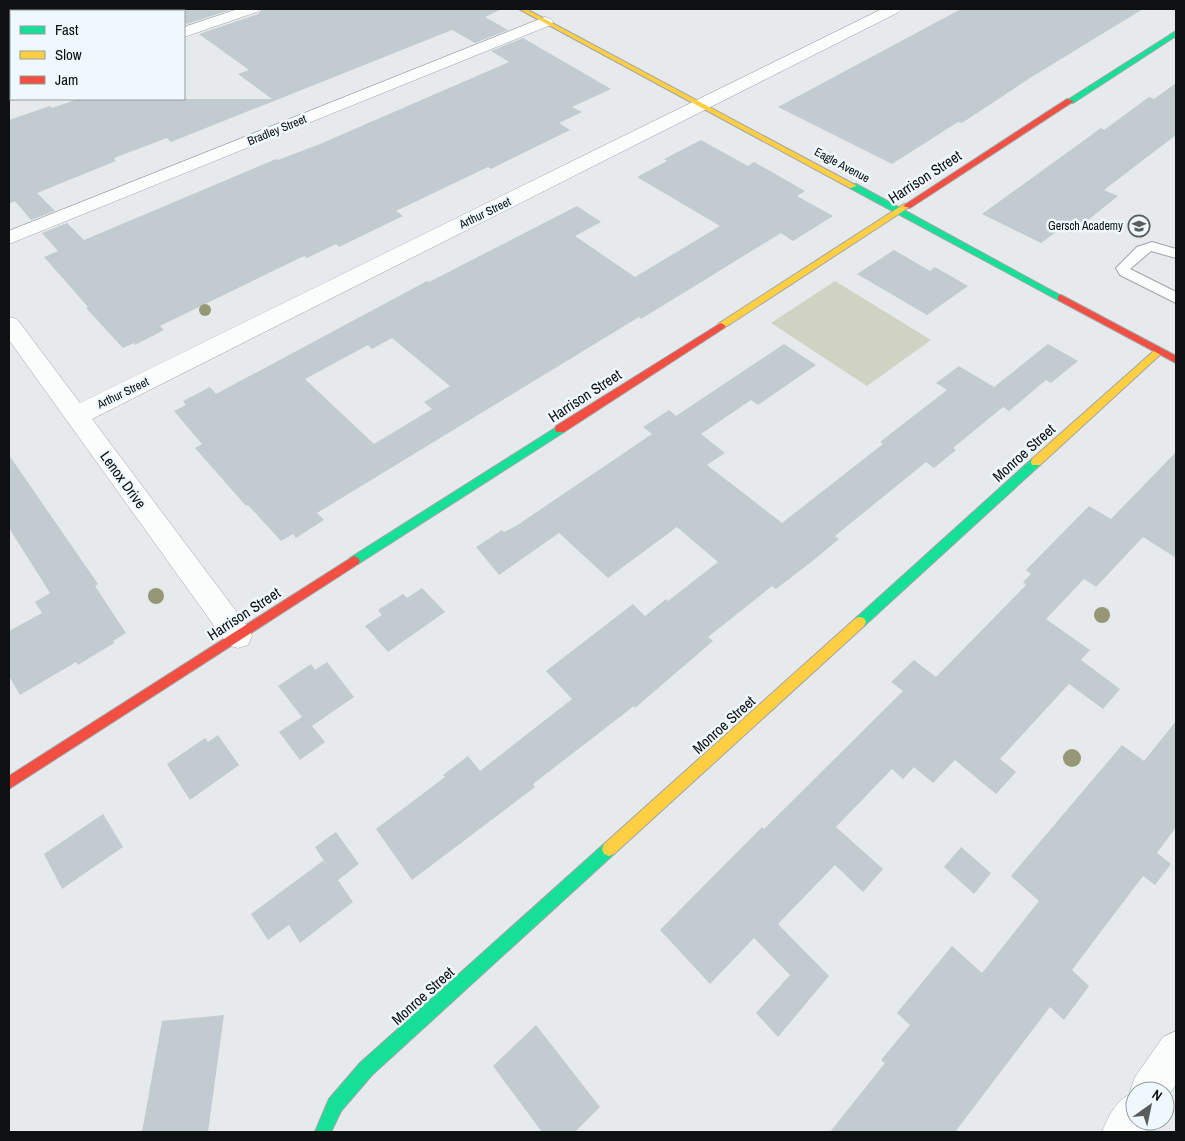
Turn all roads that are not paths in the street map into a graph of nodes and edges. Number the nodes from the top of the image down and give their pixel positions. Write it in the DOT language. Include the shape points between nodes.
graph roads {
  1 [pos="252,9"];
  2 [pos="522,9"];
  3 [pos="894,9"];
  4 [pos="545,22"];
  5 [pos="185,32"];
  6 [pos="1176,33"];
  7 [pos="701,105"];
  8 [pos="900,212"];
  9 [pos="9,238"];
  10 [pos="1176,254"];
  11 [pos="1176,298"];
  12 [pos="9,324"];
  13 [pos="1159,351"];
  14 [pos="1176,360"];
  15 [pos="76,416"];
  16 [pos="238,636"];
  17 [pos="9,783"];
  18 [pos="1176,1050"];
  19 [pos="1156,1081"];
  20 [pos="323,1132"];
  1 -- 5 [label="street"];
  2 -- 4 [label="street, Eagle Avenue"];
  3 -- 7 [label="street, Arthur Street"];
  4 -- 7 [label="street, Eagle Avenue"];
  4 -- 9 [label="street, Bradley Street"];
  6 -- 8 [label="street, Harrison Street"];
  7 -- 8 [label="street, Eagle Avenue"];
  7 -- 15 [label="street, Arthur Street"];
  8 -- 13 [label="street, Eagle Avenue"];
  8 -- 16 [label="street, Harrison Street"];
  10 -- 11 [label="lane" via="1149,246 1123,268 1124,272"];
  12 -- 15 [label="street, Lenox Drive"];
  13 -- 14 [label="street, Eagle Avenue"];
  13 -- 20 [label="street, Monroe Street" via="366,1069 335,1105"];
  15 -- 16 [label="street, Lenox Drive"];
  16 -- 17 [label="street, Harrison Street"];
  18 -- 19 [label="street"];
}
